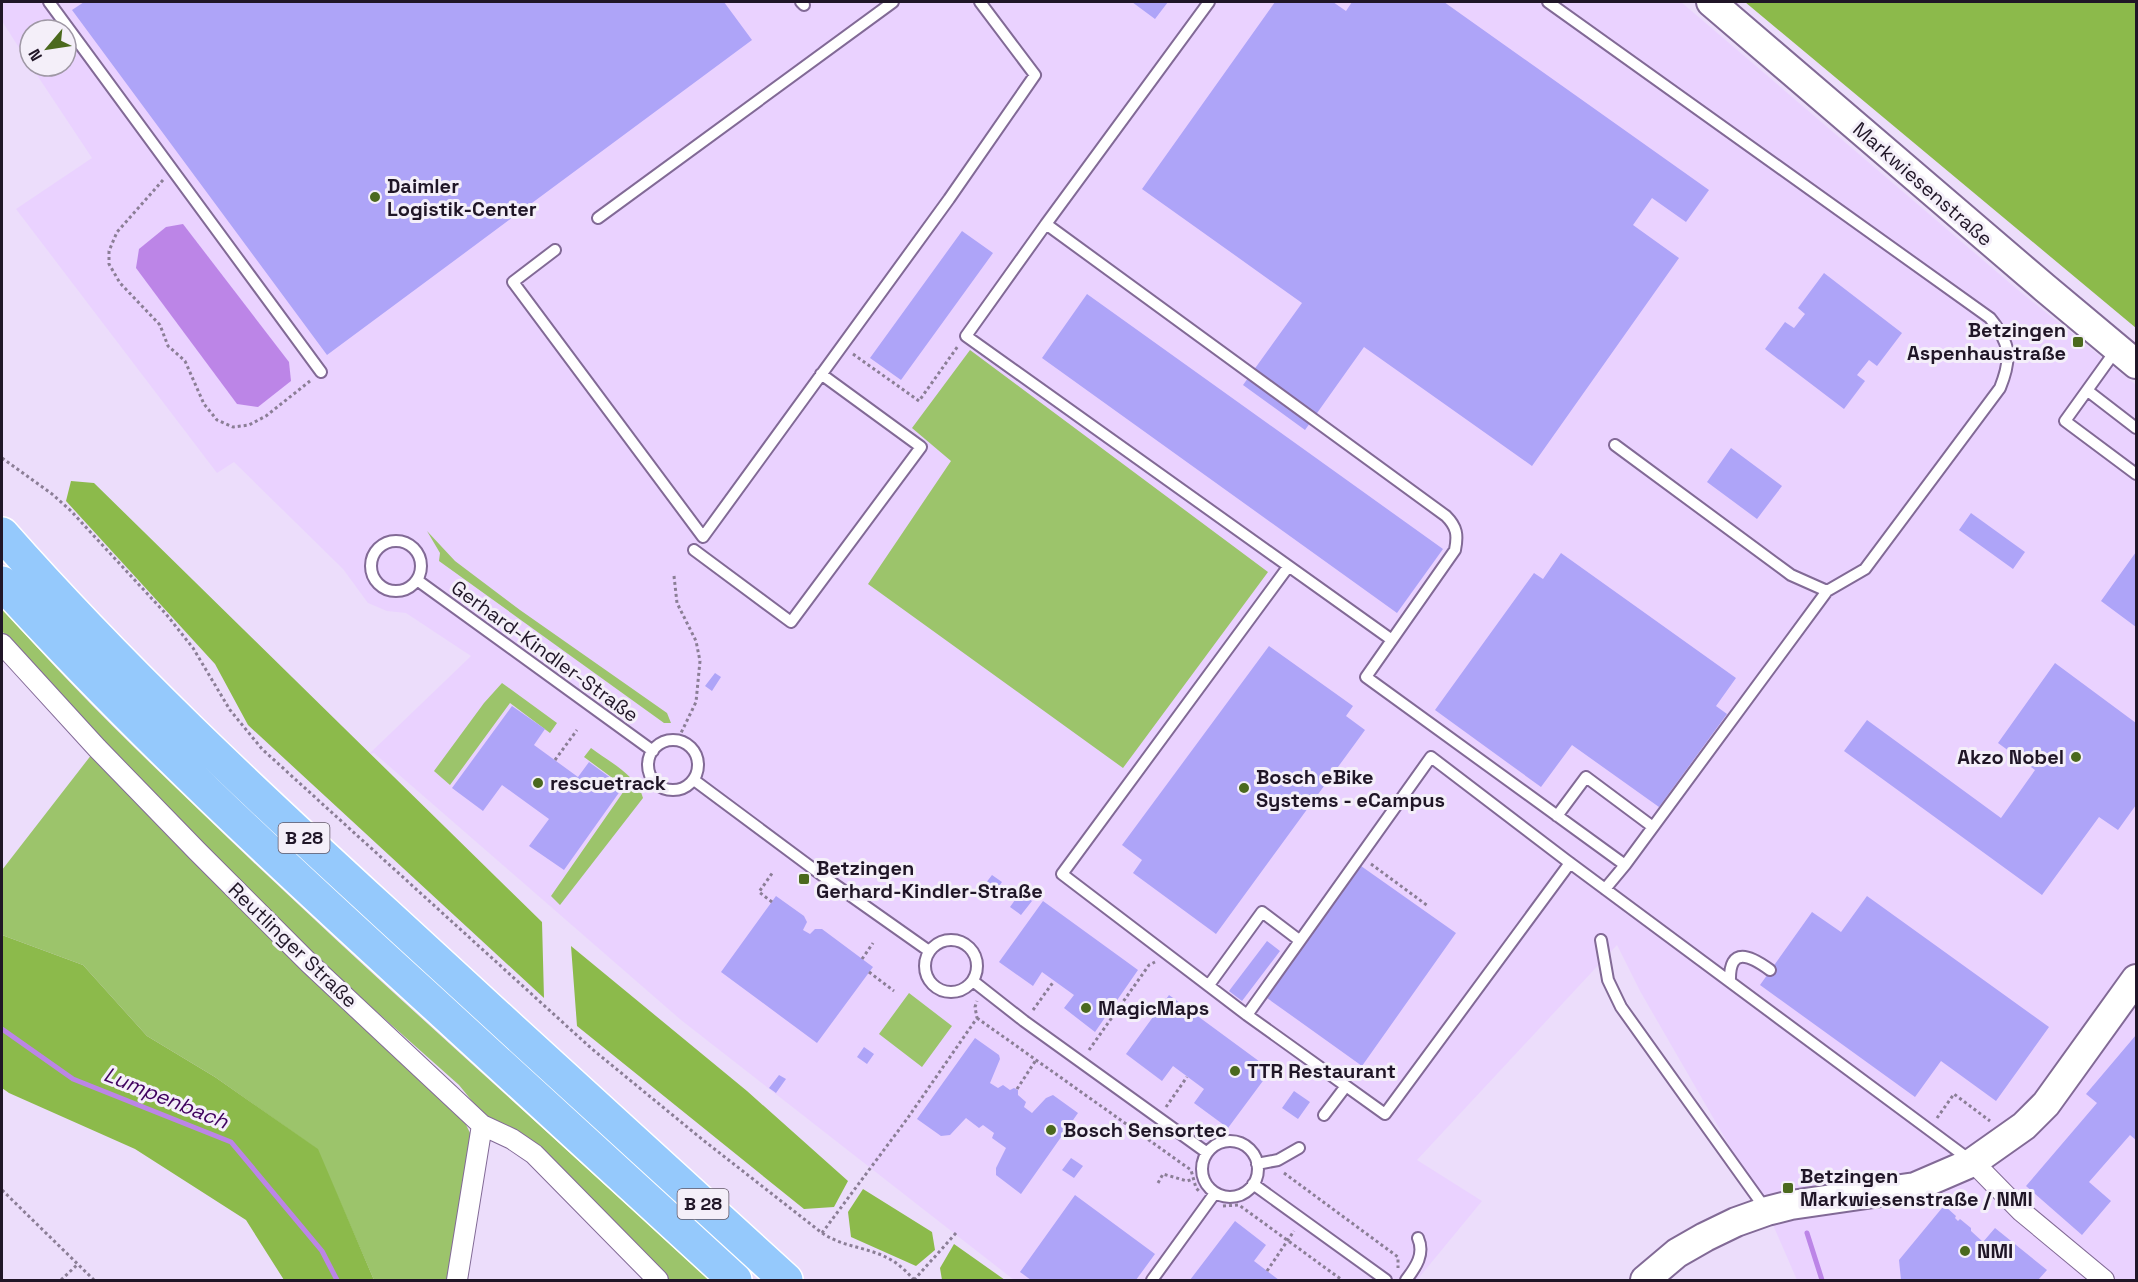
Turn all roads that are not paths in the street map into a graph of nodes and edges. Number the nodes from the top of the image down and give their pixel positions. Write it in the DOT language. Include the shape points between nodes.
graph roads {
  1 [pos="49,2"];
  2 [pos="893,2"];
  3 [pos="980,2"];
  4 [pos="1209,2"];
  5 [pos="1548,2"];
  6 [pos="1711,2"];
  7 [pos="598,218"];
  8 [pos="1046,224"];
  9 [pos="555,250"];
  10 [pos="2127,356"];
  11 [pos="321,372"];
  12 [pos="821,374"];
  13 [pos="2088,391"];
  14 [pos="2136,428"];
  15 [pos="1615,445"];
  16 [pos="2136,474"];
  17 [pos="2,534"];
  18 [pos="694,550"];
  19 [pos="1288,567"];
  20 [pos="417,580"];
  21 [pos="2,583"];
  22 [pos="1827,591"];
  23 [pos="1392,640"];
  24 [pos="2,644"];
  25 [pos="652,751"];
  26 [pos="694,780"];
  27 [pos="1557,816"];
  28 [pos="1653,827"];
  29 [pos="1570,863"];
  30 [pos="1625,865"];
  31 [pos="1605,889"];
  32 [pos="1299,940"];
  33 [pos="1601,940"];
  34 [pos="928,951"];
  35 [pos="1770,970"];
  36 [pos="2136,979"];
  37 [pos="974,981"];
  38 [pos="1730,981"];
  39 [pos="1209,985"];
  40 [pos="1247,1015"];
  41 [pos="1346,1086"];
  42 [pos="1324,1115"];
  43 [pos="482,1125"];
  44 [pos="1299,1148"];
  45 [pos="1206,1152"];
  46 [pos="1263,1162"];
  47 [pos="1973,1162"];
  48 [pos="1253,1184"];
  49 [pos="1212,1197"];
  50 [pos="1767,1211"];
  51 [pos="1418,1238"];
  52 [pos="1402,1277"];
  53 [pos="457,1281"];
  54 [pos="658,1281"];
  55 [pos="735,1281"];
  56 [pos="786,1281"];
  57 [pos="1152,1281"];
  58 [pos="1386,1281"];
  59 [pos="1645,1281"];
  60 [pos="2104,1281"];
  1 -- 11 [label="lane"];
  2 -- 7 [label="lane"];
  3 -- 12 [label="lane" via="1035,75"];
  4 -- 8 [label="lane"];
  5 -- 22 [label="lane" via="1989,318 2002,333 2008,351 2007,372 2000,388 1865,569"];
  6 -- 10 [label="street, Markwiesenstraße"];
  8 -- 19 [label="lane" via="966,336"];
  8 -- 23 [label="lane" via="1455,525 1455,550"];
  9 -- 12 [label="lane" via="513,282 703,537"];
  10 -- 13 [label="lane"];
  12 -- 18 [label="lane" via="921,447 791,622"];
  13 -- 14 [label="lane"];
  13 -- 16 [label="lane" via="2065,421"];
  15 -- 22 [label="lane" via="1791,575"];
  17 -- 56 [label="highway, B 28" via="240,778"];
  19 -- 23 [label="lane"];
  19 -- 39 [label="lane" via="1062,873"];
  20 -- 20 [label="lane" via="421,568 412,547 389,542 378,548 372,558 375,582 397,592"];
  20 -- 25 [label="lane, Gerhard-Kindler-Straße"];
  21 -- 55 [label="highway, B 28" via="93,681 202,788"];
  22 -- 28 [label="lane"];
  23 -- 27 [label="lane" via="1366,676"];
  24 -- 43 [label="street, Reutlinger Straße" via="198,852 309,963"];
  25 -- 26 [label="lane" via="648,768 658,786 679,790"];
  25 -- 26 [label="lane" via="672,740 687,745 697,759"];
  26 -- 34 [label="lane"];
  27 -- 28 [label="lane" via="1586,777"];
  27 -- 30 [label="lane"];
  28 -- 30 [label="lane"];
  29 -- 31 [label="lane"];
  29 -- 32 [label="lane" via="1431,757"];
  29 -- 41 [label="lane" via="1385,1114"];
  30 -- 31 [label="lane"];
  31 -- 38 [label="lane"];
  32 -- 39 [label="lane" via="1262,912"];
  32 -- 40 [label="lane"];
  33 -- 50 [label="lane" via="1608,980 1621,1007"];
  34 -- 37 [label="lane" via="950,940 969,947 977,966"];
  34 -- 37 [label="lane" via="924,967 933,986 952,993 962,991"];
  35 -- 38 [label="lane" via="1754,958 1743,956 1735,960"];
  36 -- 47 [label="street" via="2046,1104 2024,1126"];
  37 -- 45 [label="lane"];
  38 -- 47 [label="lane"];
  39 -- 40 [label="lane"];
  40 -- 41 [label="lane"];
  41 -- 42 [label="lane"];
  43 -- 53 [label="street"];
  43 -- 54 [label="street, Reutlinger Straße" via="512,1138 534,1154"];
  44 -- 46 [label="lane" via="1278,1160"];
  45 -- 46 [label="lane" via="1219,1143 1231,1141 1243,1144"];
  45 -- 49 [label="lane" via="1202,1165 1204,1181"];
  46 -- 48 [label="lane"];
  47 -- 50 [label="street" via="1916,1187"];
  47 -- 60 [label="street" via="2021,1210"];
  48 -- 49 [label="lane" via="1236,1196"];
  48 -- 58 [label="lane"];
  49 -- 57 [label="lane"];
  50 -- 59 [label="street" via="1677,1253"];
  51 -- 52 [label="lane" via="1422,1255"];
}
